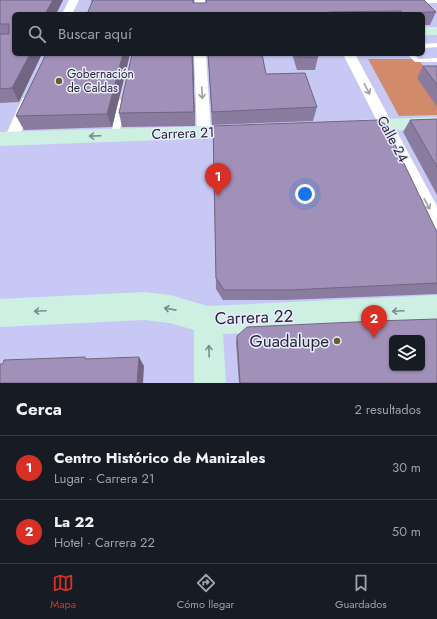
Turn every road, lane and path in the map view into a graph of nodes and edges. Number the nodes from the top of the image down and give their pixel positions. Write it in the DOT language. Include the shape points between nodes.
graph roads {
  1 [pos="74,0"];
  2 [pos="200,0"];
  3 [pos="437,0"];
  4 [pos="391,1"];
  5 [pos="68,12"];
  6 [pos="200,12"];
  7 [pos="425,31"];
  8 [pos="437,31"];
  9 [pos="437,45"];
  10 [pos="425,46"];
  11 [pos="200,56"];
  12 [pos="350,56"];
  13 [pos="412,56"];
  14 [pos="437,60"];
  15 [pos="33,89"];
  16 [pos="123,97"];
  17 [pos="437,123"];
  18 [pos="386,125"];
  19 [pos="338,127"];
  20 [pos="259,130"];
  21 [pos="204,133"];
  22 [pos="115,136"];
  23 [pos="6,139"];
  24 [pos="437,223"];
  25 [pos="437,309"];
  26 [pos="0,312"];
  27 [pos="208,320"];
  28 [pos="210,383"];
  1 -- 5 [label="street"];
  2 -- 6 [label="street"];
  3 -- 4 [label="street"];
  7 -- 8 [label="main road"];
  9 -- 10 [label="lane"];
  11 -- 21 [label="street, one-way"];
  12 -- 18 [label="street, Calle 24, one-way"];
  13 -- 14 [label="lane" via="416,61"];
  15 -- 23 [label="street"];
  16 -- 22 [label="lane"];
  17 -- 18 [label="main road"];
  18 -- 19 [label="main road"];
  18 -- 24 [label="street, Calle 24, one-way"];
  20 -- 21 [label="main road, Carrera 21"];
  21 -- 22 [label="main road, Carrera 21"];
  22 -- 23 [label="main road, Carrera 21, one-way"];
  25 -- 27 [label="main road, Carrera 22, one-way"];
  27 -- 26 [label="main road, Carrera 22, one-way" via="170,309 144,306"];
  28 -- 27 [label="main road, one-way"];
}
